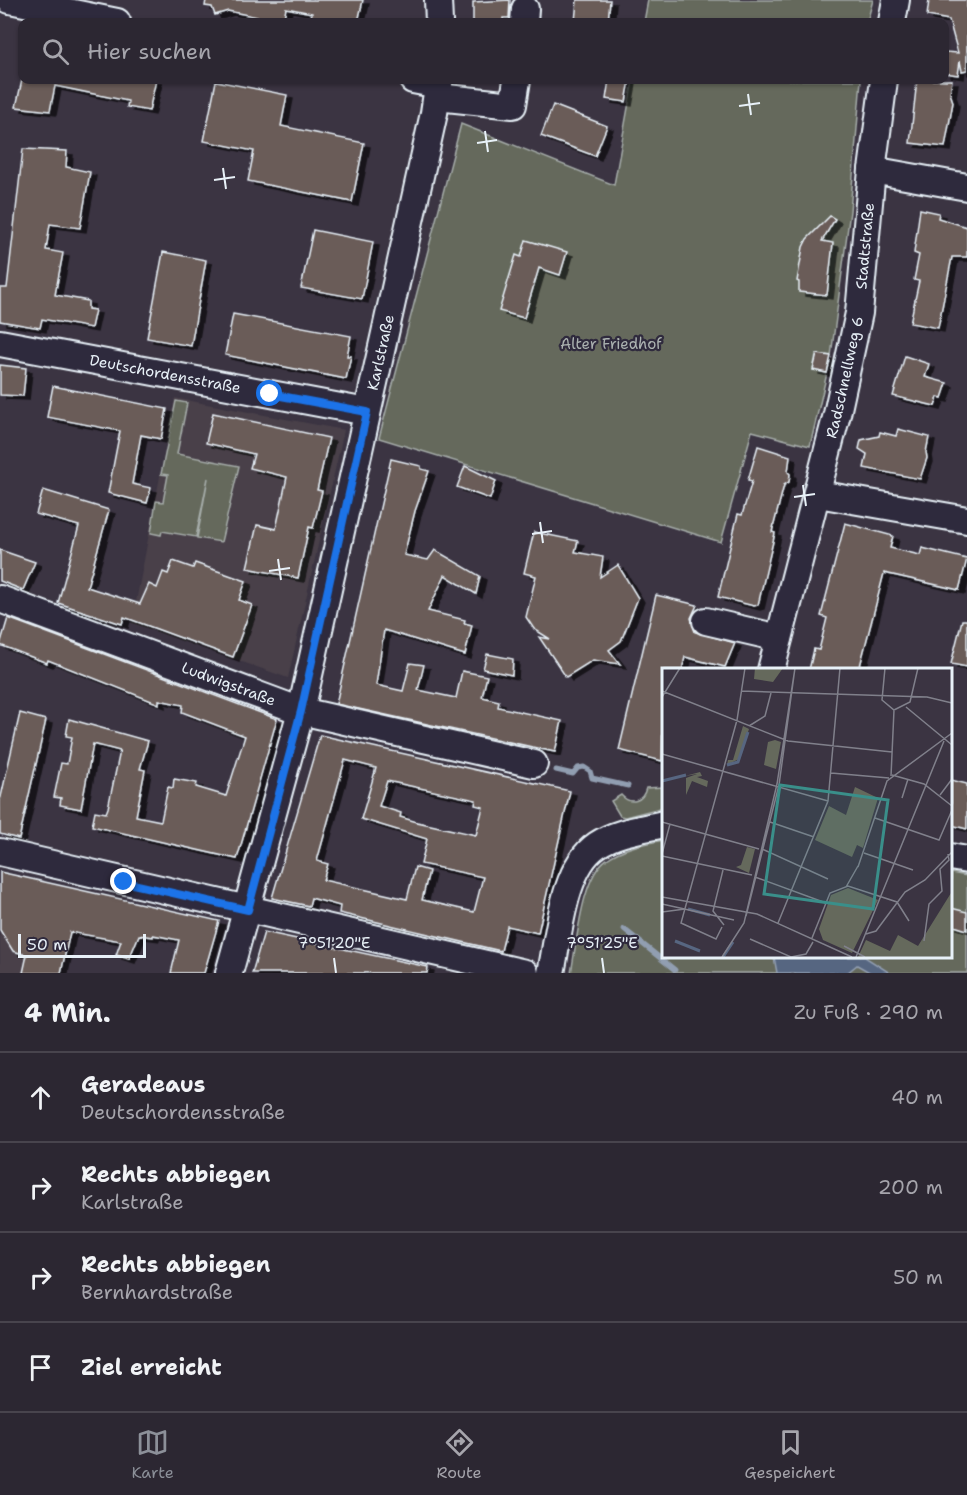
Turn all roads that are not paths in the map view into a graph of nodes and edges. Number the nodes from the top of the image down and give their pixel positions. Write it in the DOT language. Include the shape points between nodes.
graph roads {
  1 [pos="10,0"];
  2 [pos="438,0"];
  3 [pos="98,18"];
  4 [pos="439,18"];
  5 [pos="516,84"];
  6 [pos="883,84"];
  7 [pos="438,87"];
  8 [pos="872,170"];
  9 [pos="967,187"];
  10 [pos="0,343"];
  11 [pos="367,412"];
  12 [pos="837,414"];
  13 [pos="818,494"];
  14 [pos="967,520"];
  15 [pos="0,598"];
  16 [pos="707,618"];
  17 [pos="781,630"];
  18 [pos="772,668"];
  19 [pos="301,711"];
  20 [pos="534,764"];
  21 [pos="662,824"];
  22 [pos="0,852"];
  23 [pos="952,857"];
  24 [pos="967,860"];
  25 [pos="248,910"];
  26 [pos="229,973"];
  27 [pos="525,973"];
  28 [pos="550,973"];
  1 -- 3 [label="street"];
  2 -- 4 [label="street"];
  5 -- 7 [label="street" via="513,105 491,105"];
  6 -- 8 [label="street, Stadtstraße"];
  7 -- 11 [label="street, Karlstraße"];
  8 -- 9 [label="street"];
  8 -- 12 [label="street, Stadtstraße" via="859,313"];
  10 -- 11 [label="street, Deutschordensstraße"];
  11 -- 19 [label="street, Karlstraße"];
  12 -- 13 [label="street, Radschnellweg 6"];
  13 -- 14 [label="street"];
  13 -- 17 [label="street"];
  15 -- 19 [label="street, Ludwigstraße"];
  16 -- 17 [label="street"];
  17 -- 18 [label="street"];
  19 -- 20 [label="street, Ludwigstraße"];
  19 -- 25 [label="street, Karlstraße"];
  21 -- 28 [label="street" via="597,845 570,880"];
  22 -- 25 [label="street"];
  23 -- 24 [label="street"];
  25 -- 26 [label="street, Karlstraße"];
  25 -- 27 [label="street"];
}
